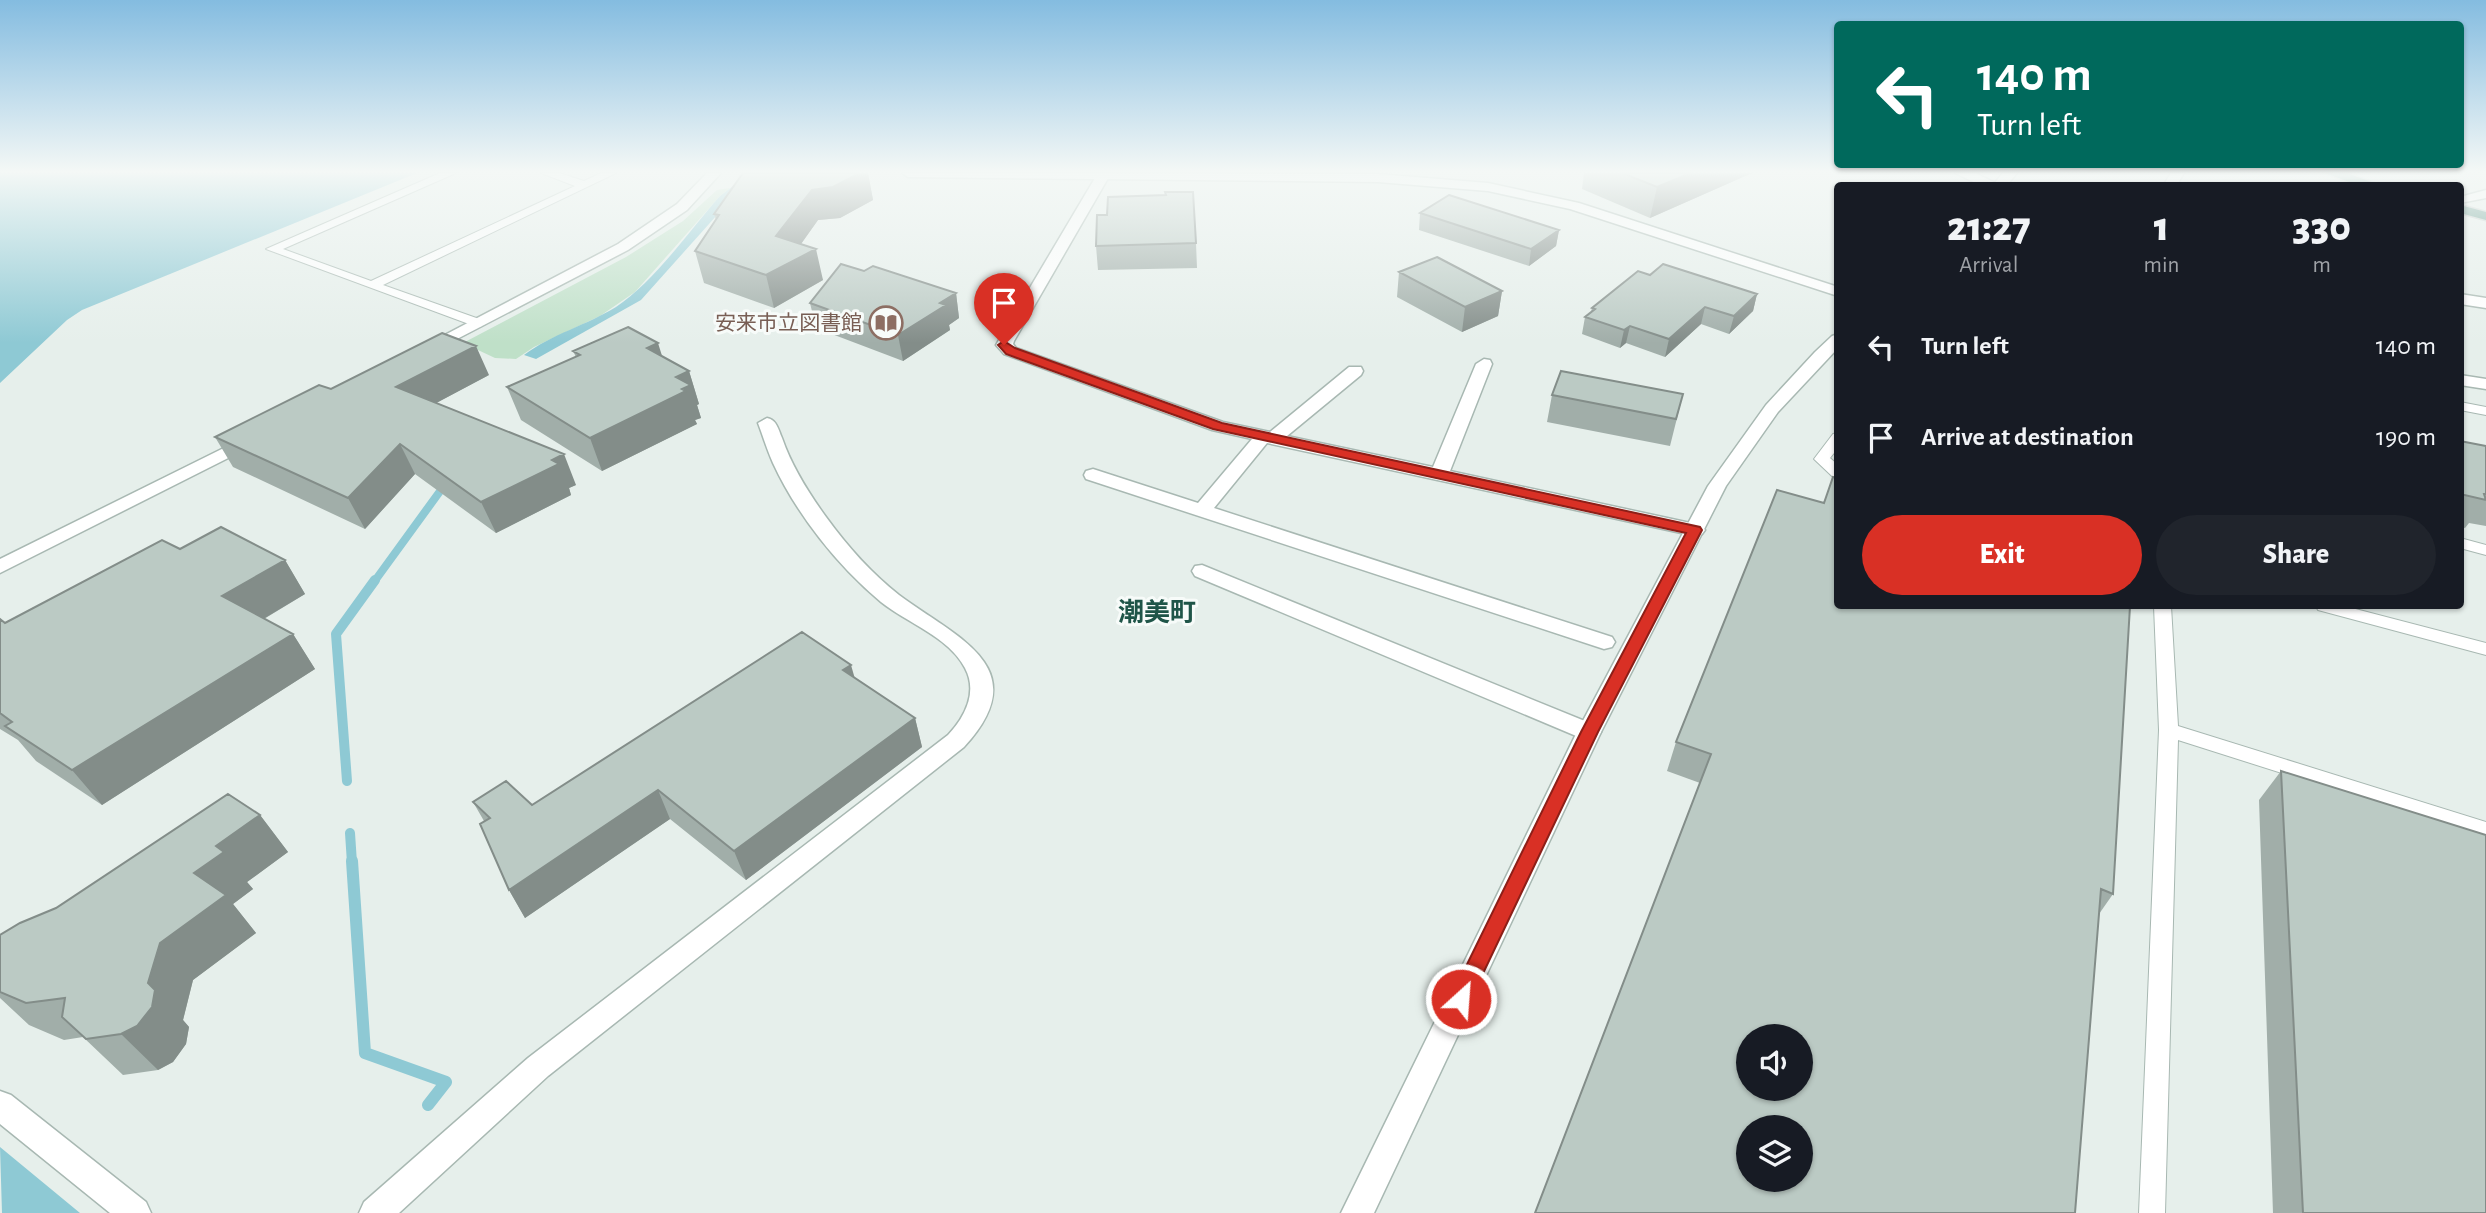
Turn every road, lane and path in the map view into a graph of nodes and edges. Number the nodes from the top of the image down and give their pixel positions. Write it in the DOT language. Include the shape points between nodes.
graph roads {
  1 [pos="318,230"];
  2 [pos="490,230"];
  3 [pos="649,230"];
  4 [pos="1072,230"];
  5 [pos="1649,230"];
  6 [pos="372,285"];
  7 [pos="1834,291"];
  8 [pos="2464,300"];
  9 [pos="2486,303"];
  10 [pos="477,323"];
  11 [pos="1834,343"];
  12 [pos="416,354"];
  13 [pos="1484,364"];
  14 [pos="1355,371"];
  15 [pos="2464,381"];
  16 [pos="2486,384"];
  17 [pos="2464,408"];
  18 [pos="2486,411"];
  19 [pos="767,423"];
  20 [pos="269,430"];
  21 [pos="1268,438"];
  22 [pos="1834,442"];
  23 [pos="1834,470"];
  24 [pos="1093,475"];
  25 [pos="1439,475"];
  26 [pos="1202,510"];
  27 [pos="1695,530"];
  28 [pos="2464,544"];
  29 [pos="2486,550"];
  30 [pos="0,567"];
  31 [pos="1202,571"];
  32 [pos="2162,609"];
  33 [pos="2335,609"];
  34 [pos="1604,642"];
  35 [pos="2486,649"];
  36 [pos="2169,730"];
  37 [pos="1589,732"];
  38 [pos="2486,830"];
  39 [pos="0,1105"];
  40 [pos="135,1213"];
  41 [pos="375,1213"];
  42 [pos="1357,1213"];
  43 [pos="2152,1213"];
  1 -- 6 [label="lane" via="272,249"];
  2 -- 6 [label="lane"];
  3 -- 10 [label="street"];
  4 -- 21 [label="street" via="1004,345 1218,426"];
  5 -- 7 [label="street"];
  6 -- 10 [label="lane"];
  8 -- 9 [label="street"];
  10 -- 12 [label="street"];
  11 -- 27 [label="street" via="1803,371 1739,450"];
  13 -- 25 [label="street"];
  14 -- 21 [label="street"];
  15 -- 16 [label="street"];
  17 -- 18 [label="lane"];
  19 -- 41 [label="street" via="783,465 812,512 873,584 972,660 981,690 974,719 956,741 538,1067"];
  20 -- 30 [label="street"];
  21 -- 25 [label="street"];
  21 -- 26 [label="street"];
  22 -- 23 [label="lane" via="1822,459"];
  24 -- 26 [label="street"];
  25 -- 27 [label="street"];
  26 -- 34 [label="street"];
  27 -- 37 [label="street"];
  28 -- 29 [label="lane"];
  31 -- 37 [label="street"];
  32 -- 36 [label="lane"];
  33 -- 35 [label="lane"];
  36 -- 38 [label="lane"];
  36 -- 43 [label="lane"];
  37 -- 42 [label="street"];
  39 -- 40 [label="street"];
}
